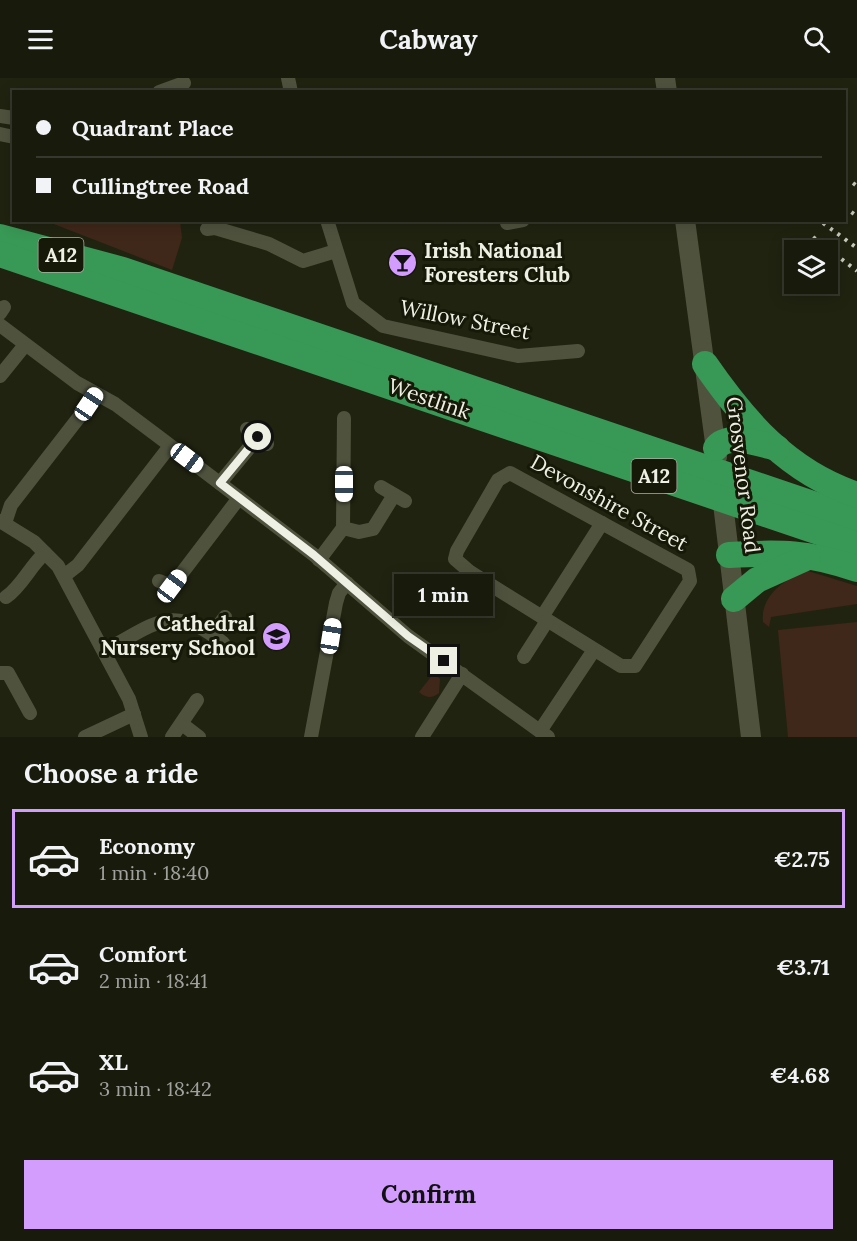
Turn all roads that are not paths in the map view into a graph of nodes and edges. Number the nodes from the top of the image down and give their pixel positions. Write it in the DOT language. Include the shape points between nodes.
graph roads {
  1 [pos="184,83"];
  2 [pos="165,90"];
  3 [pos="0,220"];
  4 [pos="328,222"];
  5 [pos="512,222"];
  6 [pos="685,222"];
  7 [pos="507,223"];
  8 [pos="207,229"];
  9 [pos="0,237"];
  10 [pos="336,251"];
  11 [pos="0,254"];
  12 [pos="123,270"];
  13 [pos="0,273"];
  14 [pos="109,292"];
  15 [pos="0,325"];
  16 [pos="25,345"];
  17 [pos="578,351"];
  18 [pos="705,364"];
  19 [pos="0,376"];
  20 [pos="97,394"];
  21 [pos="345,418"];
  22 [pos="258,436"];
  23 [pos="170,446"];
  24 [pos="778,448"];
  25 [pos="716,453"];
  26 [pos="220,483"];
  27 [pos="381,487"];
  28 [pos="857,495"];
  29 [pos="239,498"];
  30 [pos="857,519"];
  31 [pos="2,522"];
  32 [pos="602,522"];
  33 [pos="343,528"];
  34 [pos="857,545"];
  35 [pos="45,553"];
  36 [pos="729,555"];
  37 [pos="814,555"];
  38 [pos="320,560"];
  39 [pos="857,569"];
  40 [pos="470,572"];
  41 [pos="64,576"];
  42 [pos="159,581"];
  43 [pos="347,583"];
  44 [pos="15,596"];
  45 [pos="734,599"];
  46 [pos="449,604"];
  47 [pos="225,617"];
  48 [pos="545,619"];
  49 [pos="594,650"];
  50 [pos="104,651"];
  51 [pos="524,657"];
  52 [pos="0,673"];
  53 [pos="462,674"];
  54 [pos="197,700"];
  55 [pos="30,713"];
  56 [pos="134,714"];
  57 [pos="182,724"];
  58 [pos="544,734"];
  59 [pos="85,737"];
  60 [pos="141,737"];
  61 [pos="172,737"];
  62 [pos="199,737"];
  63 [pos="311,737"];
  64 [pos="422,737"];
  65 [pos="751,737"];
  1 -- 2 [label="street"];
  3 -- 12 [label="highway" via="66,239"];
  4 -- 10 [label="street"];
  5 -- 7 [label="street"];
  6 -- 18 [label="main road, Grosvenor Road"];
  8 -- 10 [label="street" via="215,228 233,241 269,244 303,261"];
  9 -- 12 [label="highway, Westlink / A12"];
  10 -- 17 [label="street, Willow Street" via="353,303 383,326 518,356"];
  11 -- 14 [label="highway, Westlink / A12"];
  12 -- 30 [label="highway, Westlink / A12"];
  13 -- 14 [label="highway" via="43,286"];
  14 -- 34 [label="highway, Westlink / A12"];
  15 -- 16 [label="street"];
  16 -- 19 [label="street"];
  16 -- 20 [label="street"];
  18 -- 24 [label="highway" via="740,413"];
  18 -- 25 [label="main road, Grosvenor Road"];
  20 -- 23 [label="street"];
  20 -- 31 [label="street"];
  21 -- 33 [label="street"];
  22 -- 26 [label="street"];
  23 -- 26 [label="street"];
  23 -- 41 [label="street" via="78,565"];
  24 -- 25 [label="highway" via="733,441 721,443"];
  24 -- 28 [label="highway" via="812,477"];
  25 -- 36 [label="main road, Grosvenor Road"];
  26 -- 29 [label="street"];
  27 -- 33 [label="street" via="400,498 373,529 358,532"];
  29 -- 38 [label="street"];
  29 -- 42 [label="street" via="172,586"];
  31 -- 35 [label="street"];
  32 -- 40 [label="street, Devonshire Street" via="517,476 504,475 457,552 455,559"];
  32 -- 48 [label="street"];
  32 -- 49 [label="street, Devonshire Street" via="688,570 691,576 635,666 621,666"];
  33 -- 38 [label="street"];
  35 -- 41 [label="street"];
  35 -- 44 [label="street" via="34,563"];
  36 -- 37 [label="highway"];
  36 -- 45 [label="main road, Grosvenor Road"];
  37 -- 39 [label="highway"];
  37 -- 45 [label="highway" via="782,566"];
  38 -- 43 [label="street"];
  40 -- 46 [label="street"];
  40 -- 48 [label="street"];
  41 -- 50 [label="street"];
  43 -- 53 [label="street" via="408,636"];
  43 -- 63 [label="street" via="336,603"];
  45 -- 65 [label="main road, Grosvenor Road"];
  47 -- 50 [label="street" via="218,638 190,621 173,619"];
  48 -- 49 [label="street"];
  48 -- 51 [label="street"];
  49 -- 58 [label="street"];
  50 -- 56 [label="street"];
  52 -- 55 [label="street" via="8,673 12,678"];
  53 -- 58 [label="street"];
  53 -- 64 [label="street"];
  54 -- 57 [label="street"];
  56 -- 59 [label="street"];
  56 -- 60 [label="street"];
  57 -- 61 [label="street"];
  57 -- 62 [label="street"];
}
